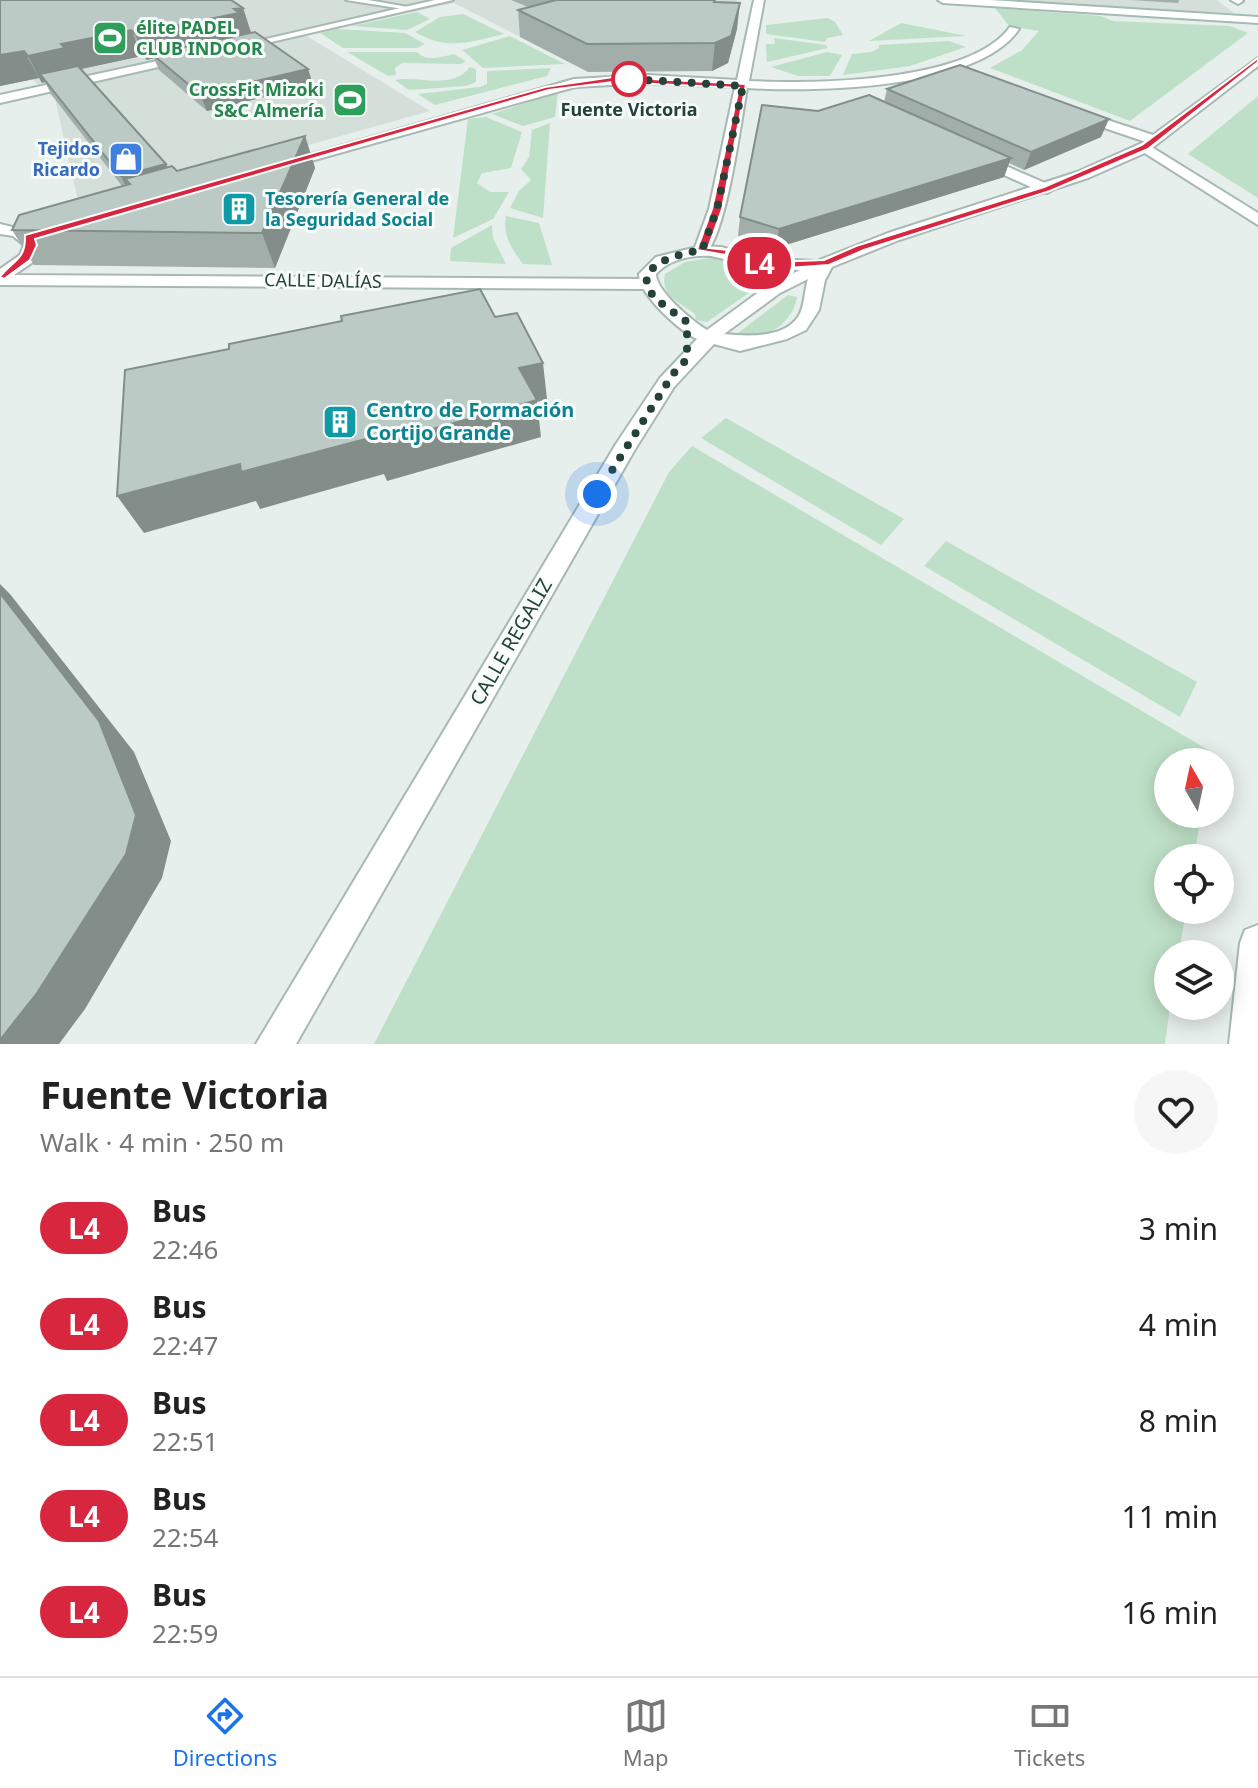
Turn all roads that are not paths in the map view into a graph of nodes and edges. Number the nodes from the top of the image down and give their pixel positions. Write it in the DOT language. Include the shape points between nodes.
graph roads {
  1 [pos="350,0"];
  2 [pos="448,0"];
  3 [pos="759,0"];
  4 [pos="943,0"];
  5 [pos="1238,0"];
  6 [pos="995,2"];
  7 [pos="410,8"];
  8 [pos="1256,18"];
  9 [pos="1014,29"];
  10 [pos="228,49"];
  11 [pos="198,55"];
  12 [pos="1258,61"];
  13 [pos="951,66"];
  14 [pos="965,72"];
  15 [pos="743,86"];
  16 [pos="823,87"];
  17 [pos="838,96"];
  18 [pos="0,99"];
  19 [pos="1065,109"];
  20 [pos="1150,144"];
  21 [pos="963,152"];
  22 [pos="273,167"];
  23 [pos="1047,189"];
  24 [pos="1258,220"];
  25 [pos="0,229"];
  26 [pos="702,250"];
  27 [pos="759,263"];
  28 [pos="826,263"];
  29 [pos="0,278"];
  30 [pos="791,278"];
  31 [pos="646,284"];
  32 [pos="812,294"];
  33 [pos="687,322"];
  34 [pos="710,337"];
  35 [pos="754,342"];
  36 [pos="687,359"];
  37 [pos="1258,943"];
  38 [pos="275,1044"];
  39 [pos="1248,1044"];
  1 -- 7 [label="lane"];
  2 -- 7 [label="street"];
  3 -- 15 [label="street"];
  4 -- 6 [label="street"];
  5 -- 8 [label="street"];
  6 -- 8 [label="street"];
  7 -- 10 [label="street"];
  9 -- 13 [label="street" via="994,49"];
  11 -- 18 [label="street"];
  12 -- 20 [label="street, CALLE REGALIZ"];
  13 -- 14 [label="street"];
  13 -- 16 [label="street" via="898,79"];
  15 -- 16 [label="street"];
  15 -- 22 [label="street" via="648,79 574,83"];
  15 -- 26 [label="street" via="717,209"];
  16 -- 17 [label="street"];
  19 -- 20 [label="street"];
  20 -- 23 [label="street, CALLE REGALIZ"];
  20 -- 24 [label="street"];
  21 -- 23 [label="street"];
  23 -- 28 [label="street, CALLE REGALIZ"];
  25 -- 29 [label="street" via="36,235 27,258"];
  26 -- 27 [label="street" via="738,254"];
  26 -- 31 [label="street" via="658,264"];
  27 -- 28 [label="street"];
  27 -- 30 [label="street"];
  28 -- 30 [label="street, CALLE REGALIZ"];
  28 -- 32 [label="street"];
  29 -- 31 [label="street, CALLE DALÍAS"];
  30 -- 32 [label="street"];
  30 -- 34 [label="street, CALLE REGALIZ"];
  31 -- 33 [label="street"];
  32 -- 35 [label="street" via="810,312 800,324 786,334"];
  33 -- 34 [label="street"];
  33 -- 36 [label="street"];
  34 -- 35 [label="street"];
  34 -- 36 [label="street, CALLE REGALIZ"];
  35 -- 36 [label="street"];
  36 -- 38 [label="street, CALLE REGALIZ" via="624,449"];
  37 -- 39 [label="street"];
}
